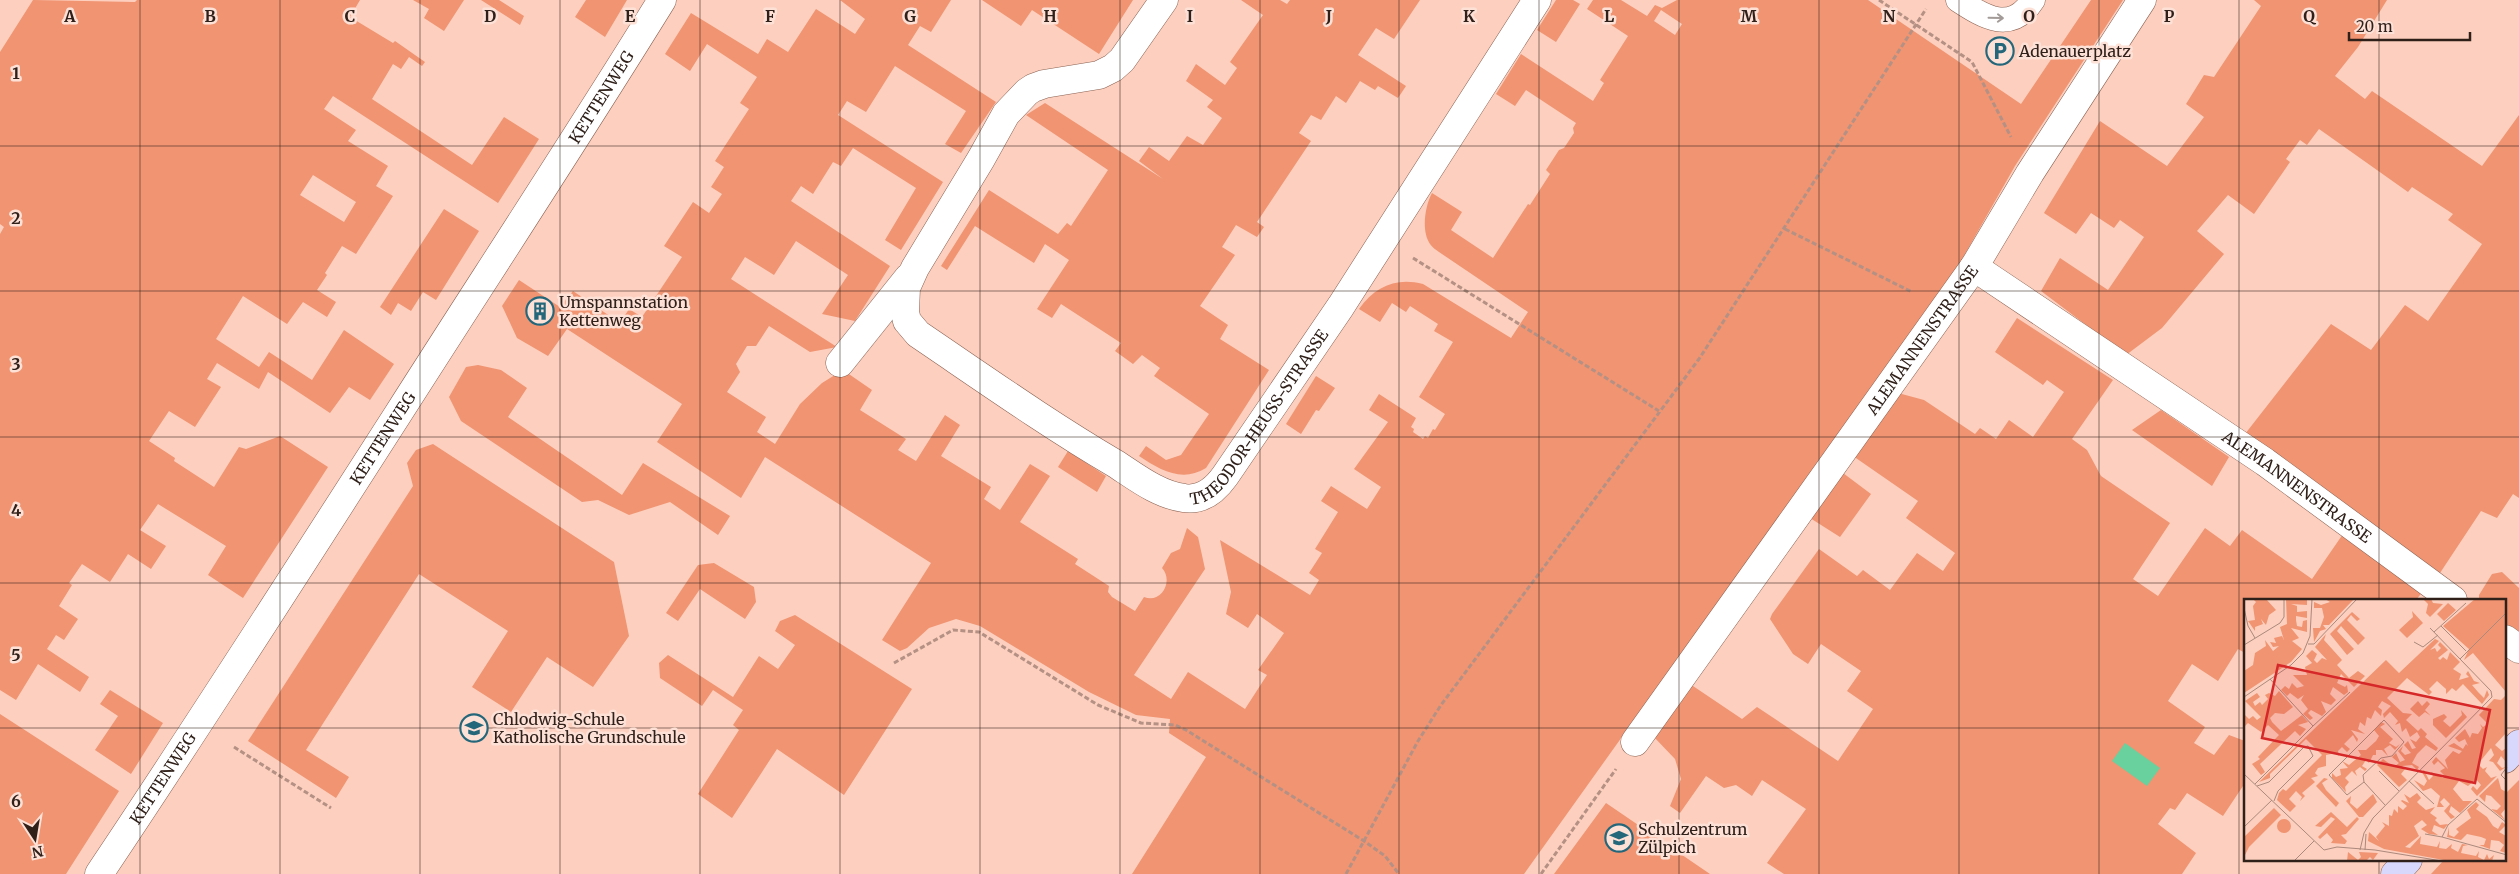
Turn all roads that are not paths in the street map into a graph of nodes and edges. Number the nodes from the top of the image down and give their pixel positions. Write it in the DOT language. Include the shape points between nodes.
graph roads {
  1 [pos="662,0"];
  2 [pos="1164,0"];
  3 [pos="1537,0"];
  4 [pos="1958,0"];
  5 [pos="2033,0"];
  6 [pos="2142,0"];
  7 [pos="1974,267"];
  8 [pos="915,268"];
  9 [pos="840,363"];
  10 [pos="2452,599"];
  11 [pos="2506,640"];
  12 [pos="2519,649"];
  13 [pos="1635,742"];
  14 [pos="2519,744"];
  15 [pos="2506,758"];
  16 [pos="2406,862"];
  17 [pos="99,874"];
  18 [pos="2394,874"];
  1 -- 17 [label="street, KETTENWEG" via="554,174"];
  2 -- 8 [label="street, THEODOR-HEUSS-STRASSE" via="1113,68 1099,75 1044,84 1019,100 1006,114"];
  3 -- 8 [label="street, THEODOR-HEUSS-STRASSE" via="1341,306 1216,488 1207,495 1184,499 1155,488 1074,439 918,334 907,321 903,304"];
  4 -- 5 [label="lane, one-way" via="1984,17 1997,20 2016,16"];
  6 -- 7 [label="street" via="2030,173"];
  7 -- 10 [label="street, ALEMANNENSTRASSE" via="2265,462"];
  7 -- 13 [label="street, ALEMANNENSTRASSE"];
  8 -- 9 [label="street, THEODOR-HEUSS-STRASSE"];
  11 -- 12 [label="street"];
  14 -- 15 [label="street"];
  16 -- 18 [label="street"];
}
